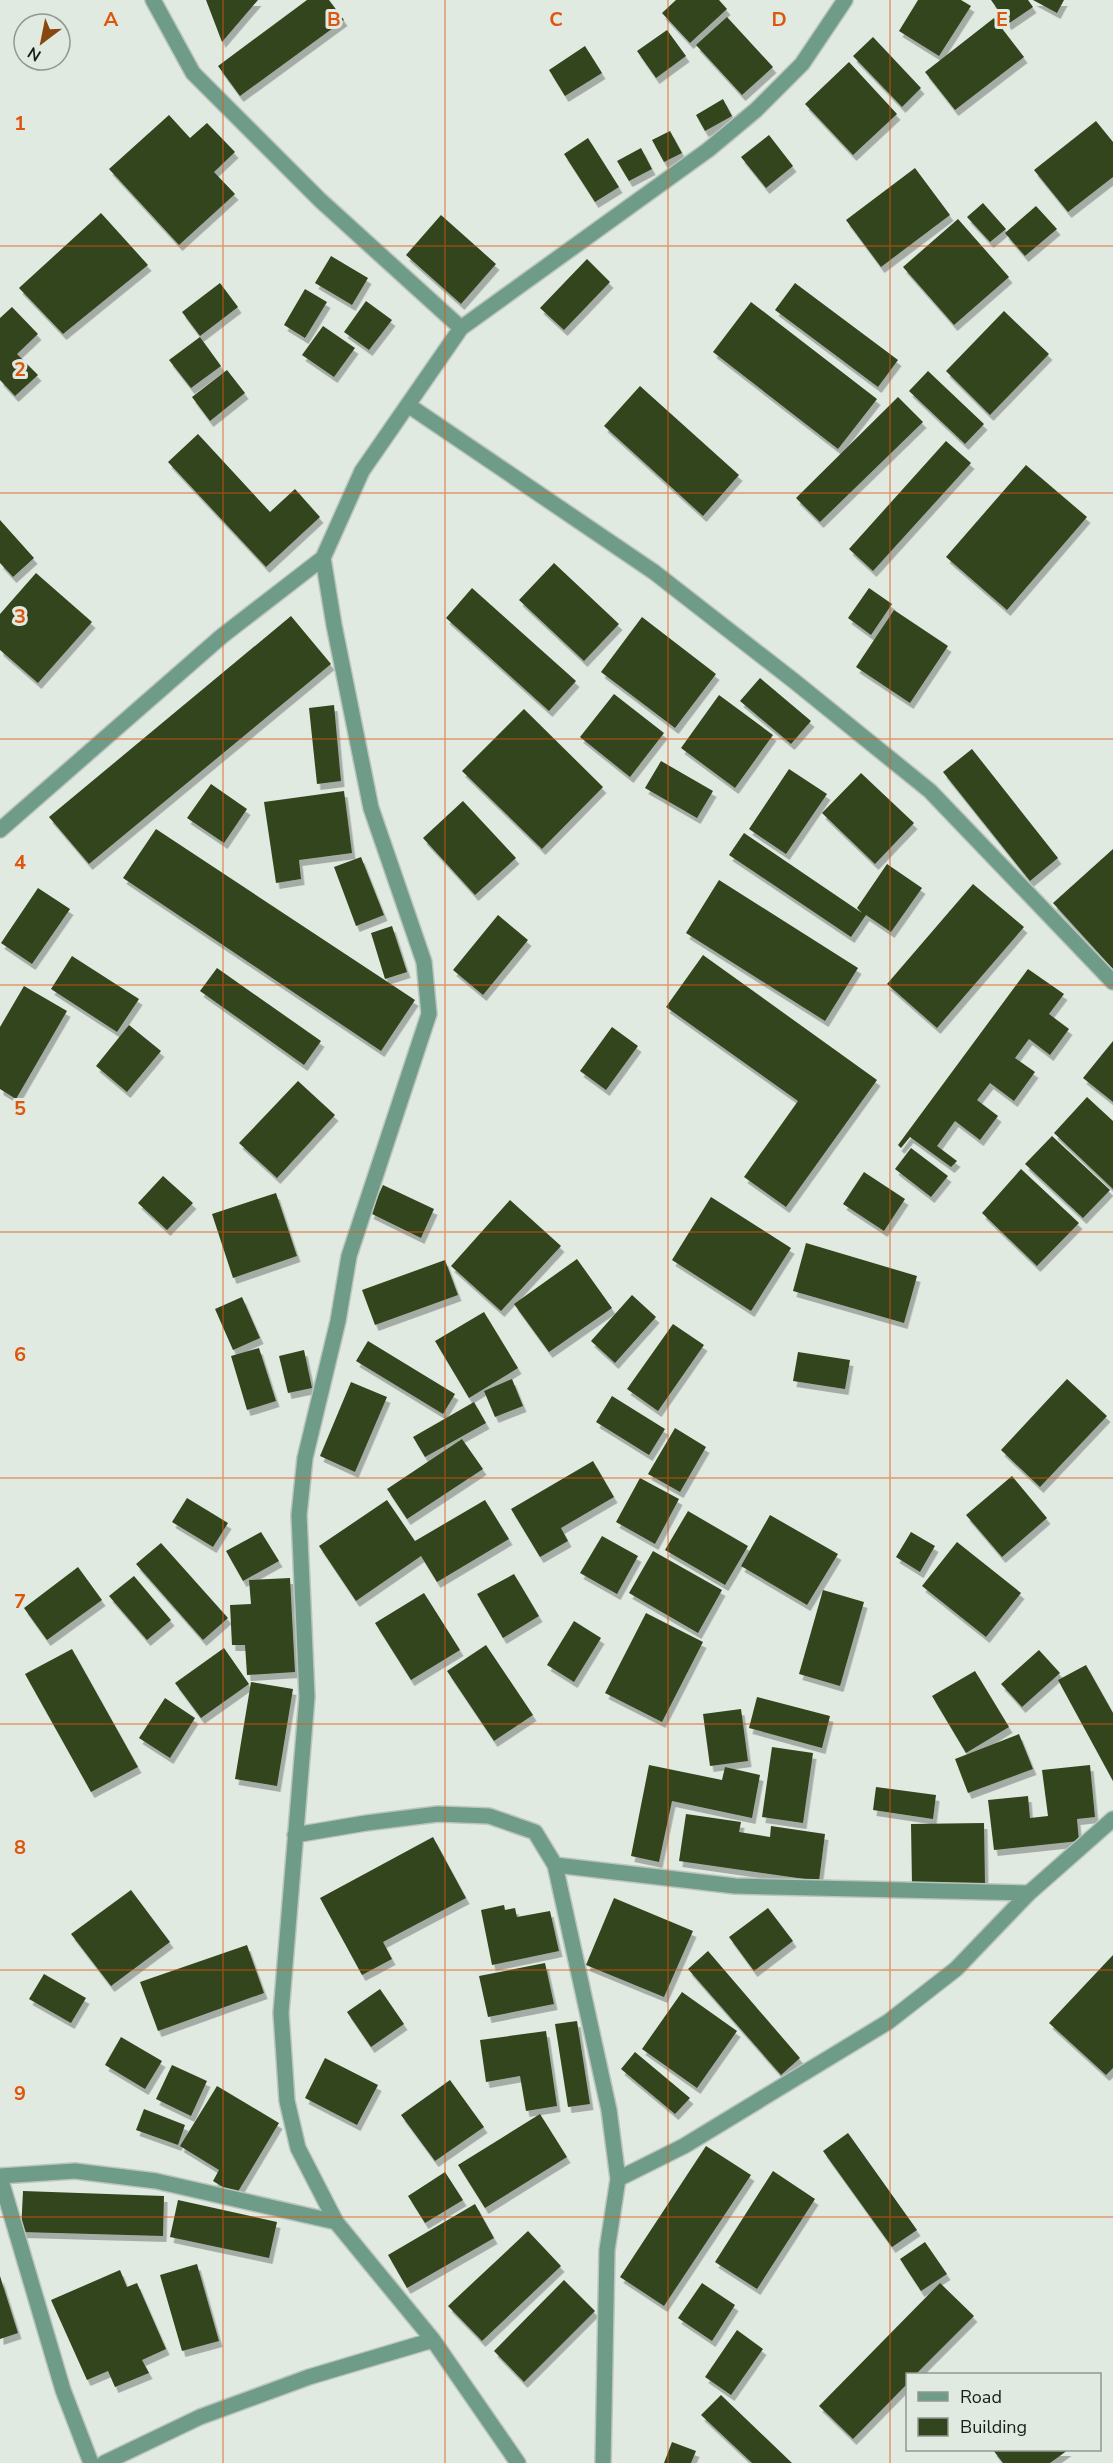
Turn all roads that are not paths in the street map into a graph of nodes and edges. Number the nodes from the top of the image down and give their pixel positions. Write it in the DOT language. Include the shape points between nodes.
graph roads {
  1 [pos="153,0"];
  2 [pos="845,0"];
  3 [pos="461,328"];
  4 [pos="408,405"];
  5 [pos="323,558"];
  6 [pos="0,830"];
  7 [pos="1113,982"];
  8 [pos="1113,1819"];
  9 [pos="295,1835"];
  10 [pos="555,1865"];
  11 [pos="1029,1893"];
  12 [pos="0,2176"];
  13 [pos="618,2179"];
  14 [pos="336,2222"];
  15 [pos="433,2340"];
  16 [pos="91,2463"];
  17 [pos="105,2463"];
  18 [pos="518,2463"];
  19 [pos="603,2463"];
  1 -- 3 [label="street" via="193,74 320,200"];
  2 -- 3 [label="street" via="802,64 756,110 708,150"];
  3 -- 4 [label="street"];
  4 -- 5 [label="street" via="362,471"];
  4 -- 7 [label="street" via="654,572 930,791"];
  5 -- 6 [label="street" via="222,636"];
  5 -- 9 [label="street" via="371,808 424,962 429,1014 349,1256 338,1321 305,1458 299,1515 307,1697"];
  8 -- 11 [label="street"];
  9 -- 10 [label="street" via="438,1814 489,1816 535,1832"];
  9 -- 14 [label="street" via="281,2013 286,2101 298,2148"];
  10 -- 11 [label="street" via="735,1886"];
  10 -- 13 [label="street" via="609,2110"];
  11 -- 13 [label="street" via="956,1969 888,2022 684,2146"];
  12 -- 14 [label="street" via="75,2171 156,2181"];
  12 -- 16 [label="street" via="63,2390"];
  13 -- 19 [label="street" via="606,2250"];
  14 -- 15 [label="street"];
  15 -- 17 [label="street" via="309,2377 200,2417"];
  15 -- 18 [label="street"];
}
